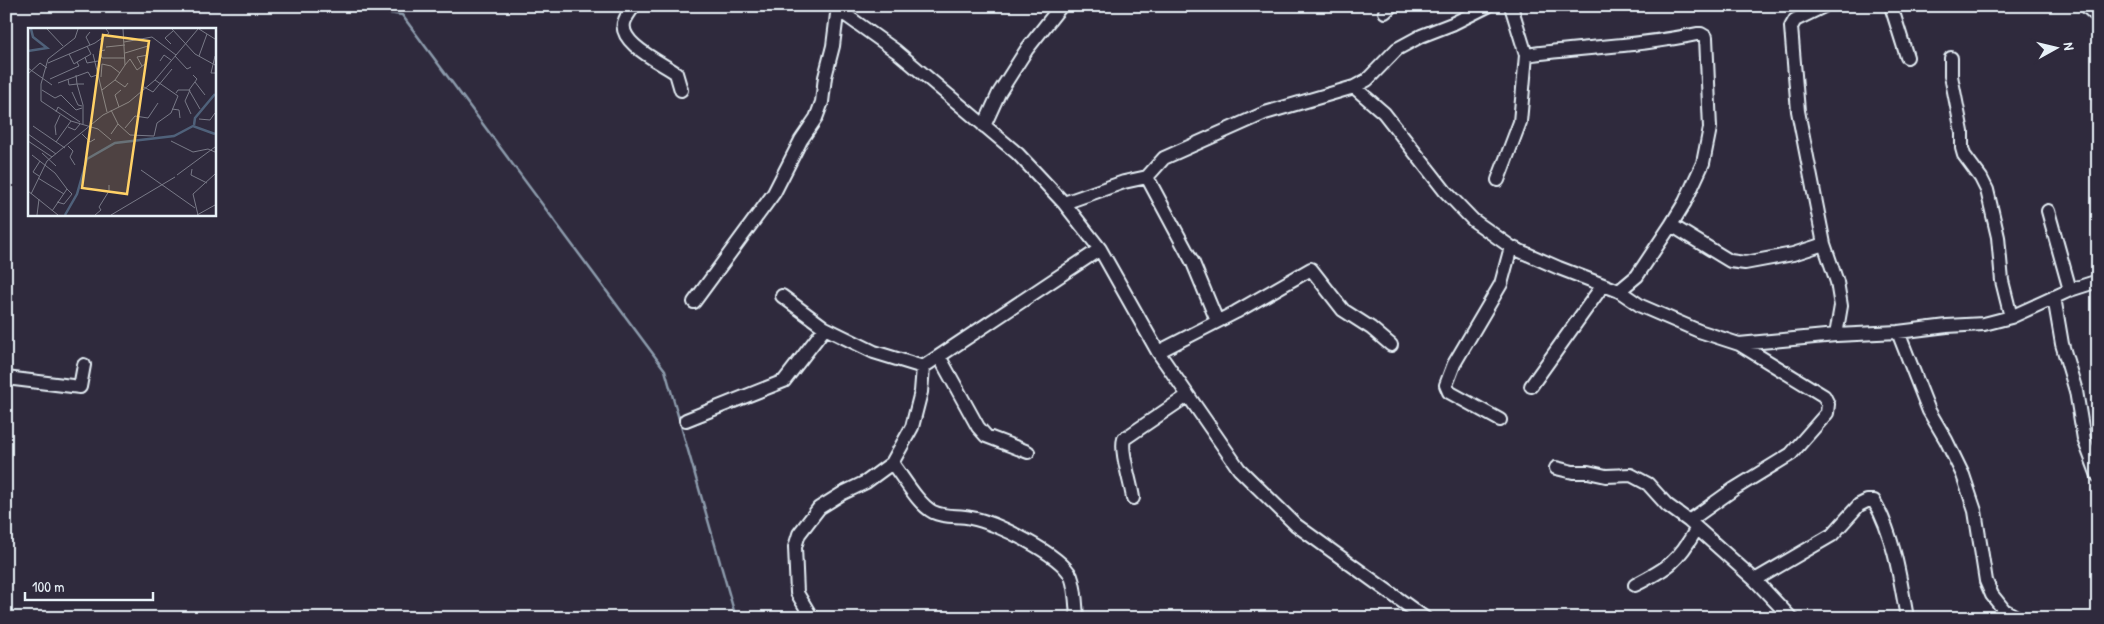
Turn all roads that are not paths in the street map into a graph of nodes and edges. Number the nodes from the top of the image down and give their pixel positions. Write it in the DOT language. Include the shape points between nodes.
graph roads {
  1 [pos="634,6"];
  2 [pos="1061,6"];
  3 [pos="1488,6"];
  4 [pos="1511,6"];
  5 [pos="1824,6"];
  6 [pos="1891,6"];
  7 [pos="2086,6"];
  8 [pos="836,7"];
  9 [pos="2098,17"];
  10 [pos="1526,55"];
  11 [pos="1907,57"];
  12 [pos="1951,58"];
  13 [pos="1354,87"];
  14 [pos="681,90"];
  15 [pos="984,126"];
  16 [pos="1147,176"];
  17 [pos="1498,180"];
  18 [pos="1064,203"];
  19 [pos="2048,211"];
  20 [pos="1671,225"];
  21 [pos="1824,244"];
  22 [pos="1511,246"];
  23 [pos="1100,250"];
  24 [pos="2098,281"];
  25 [pos="1603,285"];
  26 [pos="2070,290"];
  27 [pos="1619,291"];
  28 [pos="782,296"];
  29 [pos="2054,297"];
  30 [pos="694,302"];
  31 [pos="2011,317"];
  32 [pos="1217,321"];
  33 [pos="825,328"];
  34 [pos="1898,332"];
  35 [pos="1836,335"];
  36 [pos="1739,344"];
  37 [pos="1391,345"];
  38 [pos="1158,352"];
  39 [pos="940,358"];
  40 [pos="84,365"];
  41 [pos="923,368"];
  42 [pos="6,378"];
  43 [pos="1532,386"];
  44 [pos="1188,396"];
  45 [pos="686,420"];
  46 [pos="1500,420"];
  47 [pos="1028,452"];
  48 [pos="892,463"];
  49 [pos="1556,468"];
  50 [pos="2098,476"];
  51 [pos="1133,498"];
  52 [pos="1693,525"];
  53 [pos="1755,580"];
  54 [pos="1634,585"];
  55 [pos="812,618"];
  56 [pos="1077,618"];
  57 [pos="1425,618"];
  58 [pos="1791,618"];
  59 [pos="1907,618"];
  60 [pos="2018,618"];
  1 -- 14 [label="street" via="624,21 623,30 648,56 676,73"];
  2 -- 15 [label="street" via="1027,49 999,93"];
  3 -- 13 [label="street" via="1397,49 1367,80"];
  4 -- 10 [label="street"];
  5 -- 21 [label="street" via="1795,20 1791,27 1798,111"];
  6 -- 11 [label="street"];
  7 -- 9 [label="street"];
  8 -- 15 [label="street" via="896,51"];
  8 -- 30 [label="street" via="833,46 816,118 774,194"];
  10 -- 17 [label="street" via="1520,122"];
  10 -- 20 [label="street" via="1665,41 1698,34 1706,37 1710,128 1703,163"];
  12 -- 31 [label="street" via="1962,148 1987,190"];
  13 -- 16 [label="street" via="1265,113 1164,158"];
  13 -- 22 [label="street" via="1384,114 1456,203 1473,220"];
  15 -- 18 [label="street" via="1018,154"];
  16 -- 18 [label="street"];
  16 -- 32 [label="street" via="1192,263"];
  18 -- 23 [label="street"];
  19 -- 26 [label="street"];
  20 -- 21 [label="street" via="1730,261 1745,263"];
  20 -- 27 [label="street" via="1637,276"];
  21 -- 35 [label="street" via="1841,306"];
  22 -- 25 [label="street"];
  22 -- 46 [label="street" via="1501,284 1454,364 1446,385 1449,392"];
  23 -- 38 [label="street"];
  23 -- 39 [label="street"];
  24 -- 26 [label="street"];
  25 -- 27 [label="street"];
  25 -- 43 [label="street"];
  26 -- 29 [label="street"];
  27 -- 36 [label="street" via="1641,306"];
  28 -- 33 [label="street"];
  29 -- 31 [label="street"];
  29 -- 50 [label="street" via="2084,439"];
  31 -- 34 [label="street" via="1984,324"];
  32 -- 37 [label="street" via="1311,269 1343,310 1372,328"];
  32 -- 38 [label="street"];
  33 -- 41 [label="street" via="874,352"];
  33 -- 45 [label="street" via="784,381"];
  34 -- 35 [label="street"];
  34 -- 60 [label="street" via="1929,411 1963,475 1975,511 1986,582 2004,610"];
  35 -- 36 [label="street"];
  36 -- 52 [label="street" via="1824,396 1828,404 1827,413 1791,454 1734,489"];
  38 -- 44 [label="street"];
  39 -- 41 [label="street"];
  39 -- 47 [label="street" via="986,436"];
  40 -- 42 [label="street" via="80,387"];
  41 -- 48 [label="street" via="912,427"];
  44 -- 51 [label="street" via="1124,439 1122,452"];
  44 -- 57 [label="street" via="1239,469 1296,525"];
  48 -- 55 [label="street" via="866,482 819,508 799,534 795,547 797,593"];
  48 -- 56 [label="street" via="932,512 972,518 1012,533 1057,559 1070,575"];
  49 -- 52 [label="street" via="1606,476 1631,475 1648,484 1667,505"];
  52 -- 53 [label="street"];
  52 -- 54 [label="street" via="1684,551 1674,563"];
  53 -- 58 [label="street"];
  53 -- 59 [label="street" via="1832,535 1859,505 1874,501 1884,518"];
}
